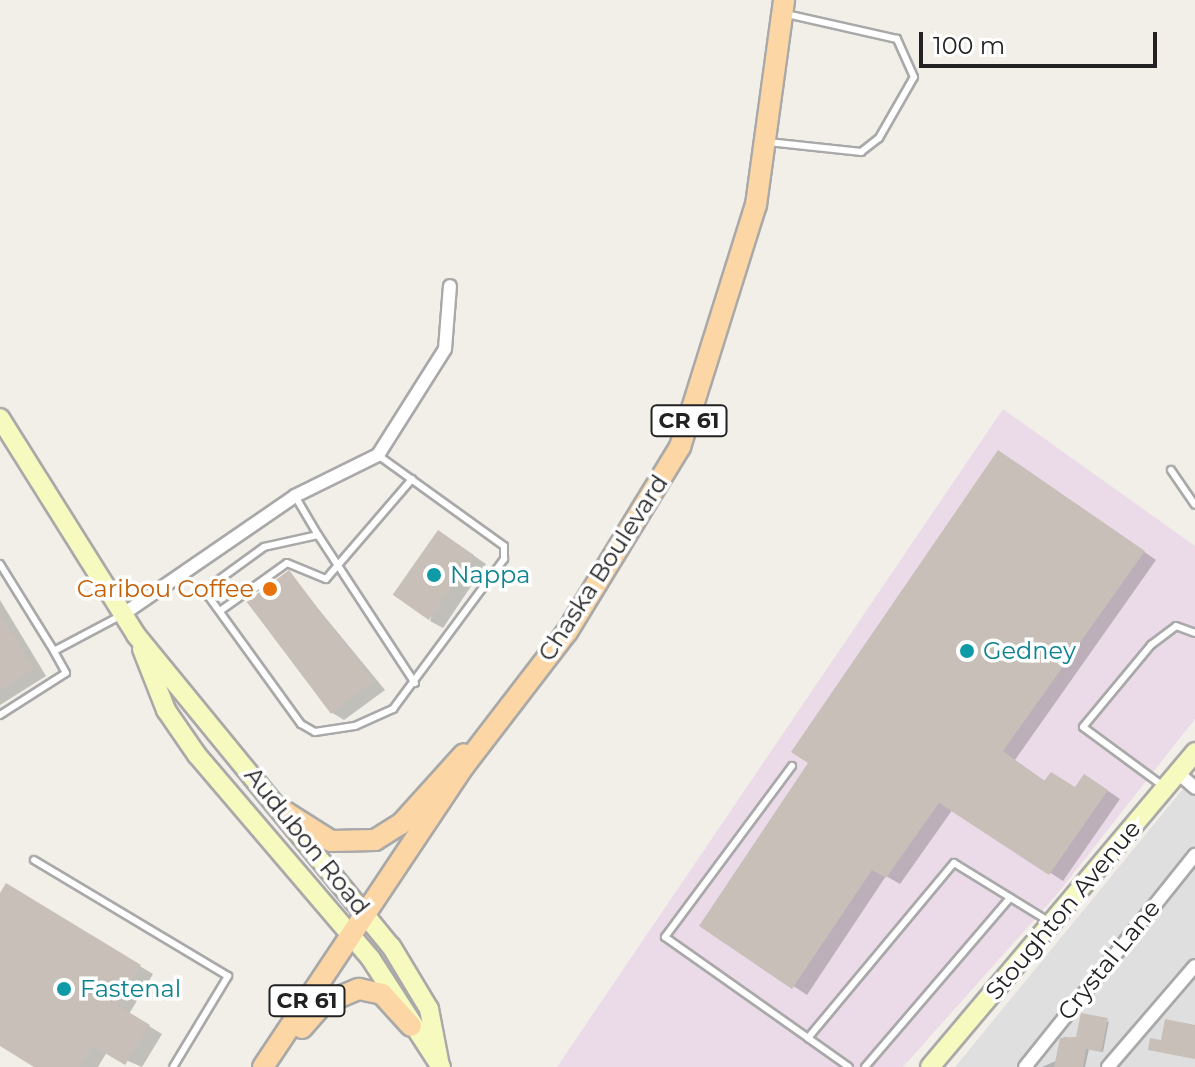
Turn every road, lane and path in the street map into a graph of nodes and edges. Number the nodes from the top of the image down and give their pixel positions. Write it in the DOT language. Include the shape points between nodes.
graph roads {
  1 [pos="783,7"];
  2 [pos="764,142"];
  3 [pos="450,286"];
  4 [pos="0,418"];
  5 [pos="378,455"];
  6 [pos="1171,470"];
  7 [pos="412,479"];
  8 [pos="295,496"];
  9 [pos="1195,505"];
  10 [pos="318,535"];
  11 [pos="0,564"];
  12 [pos="340,570"];
  13 [pos="220,611"];
  14 [pos="122,615"];
  15 [pos="1195,633"];
  16 [pos="136,635"];
  17 [pos="54,651"];
  18 [pos="415,683"];
  19 [pos="0,715"];
  20 [pos="492,731"];
  21 [pos="1195,752"];
  22 [pos="792,766"];
  23 [pos="1178,773"];
  24 [pos="1166,788"];
  25 [pos="1195,788"];
  26 [pos="282,810"];
  27 [pos="1195,855"];
  28 [pos="34,860"];
  29 [pos="1010,898"];
  30 [pos="366,913"];
  31 [pos="1053,923"];
  32 [pos="351,935"];
  33 [pos="1195,966"];
  34 [pos="411,1026"];
  35 [pos="808,1038"];
  36 [pos="440,1066"];
  37 [pos="173,1067"];
  38 [pos="265,1067"];
  39 [pos="849,1067"];
  40 [pos="865,1067"];
  41 [pos="930,1067"];
  42 [pos="1025,1067"];
  43 [pos="1108,1067"];
  1 -- 2 [label="main road, Chaska Boulevard / CR 61"];
  1 -- 2 [label="lane" via="897,39 914,77 879,138 861,152"];
  2 -- 20 [label="main road, Chaska Boulevard / CR 61" via="756,205 724,325 680,447 567,632"];
  3 -- 5 [label="street" via="445,349"];
  4 -- 14 [label="main road, Audubon Road"];
  5 -- 7 [label="lane"];
  5 -- 8 [label="street"];
  6 -- 9 [label="lane"];
  7 -- 12 [label="lane"];
  7 -- 18 [label="lane" via="504,546 504,559"];
  8 -- 10 [label="lane"];
  8 -- 14 [label="street"];
  10 -- 12 [label="lane"];
  10 -- 13 [label="lane" via="264,547 209,587"];
  11 -- 17 [label="lane"];
  12 -- 13 [label="lane" via="318,581 287,563"];
  12 -- 18 [label="lane"];
  13 -- 18 [label="lane" via="301,724 315,732 355,726 393,709"];
  14 -- 16 [label="main road, Audubon Road"];
  14 -- 17 [label="lane"];
  15 -- 24 [label="lane" via="1176,626 1151,645 1083,727"];
  16 -- 26 [label="main road, Audubon Road"];
  16 -- 32 [label="main road, Audubon Road" via="166,710 197,755"];
  17 -- 19 [label="lane" via="66,673"];
  20 -- 26 [label="main road" via="434,780 401,824 375,840 331,841"];
  20 -- 30 [label="main road, Chaska Boulevard / CR 61"];
  21 -- 23 [label="main road, Stoughton Avenue"];
  22 -- 35 [label="lane" via="665,937"];
  23 -- 24 [label="main road, Stoughton Avenue"];
  23 -- 25 [label="street"];
  24 -- 31 [label="main road, Stoughton Avenue"];
  26 -- 30 [label="main road, Audubon Road"];
  27 -- 42 [label="street, Crystal Lane"];
  28 -- 37 [label="lane" via="228,976"];
  29 -- 31 [label="lane"];
  29 -- 35 [label="lane" via="954,863"];
  29 -- 40 [label="lane"];
  30 -- 32 [label="main road, Chaska Boulevard / CR 61"];
  30 -- 36 [label="main road, Audubon Road" via="429,1009"];
  31 -- 41 [label="main road, Stoughton Avenue"];
  32 -- 34 [label="main road, Audubon Road"];
  32 -- 38 [label="main road, Chaska Boulevard / CR 61"];
  33 -- 43 [label="street"];
  34 -- 36 [label="main road, Audubon Road"];
  34 -- 38 [label="main road" via="382,994 349,990 323,1004"];
  35 -- 39 [label="lane"];
}
